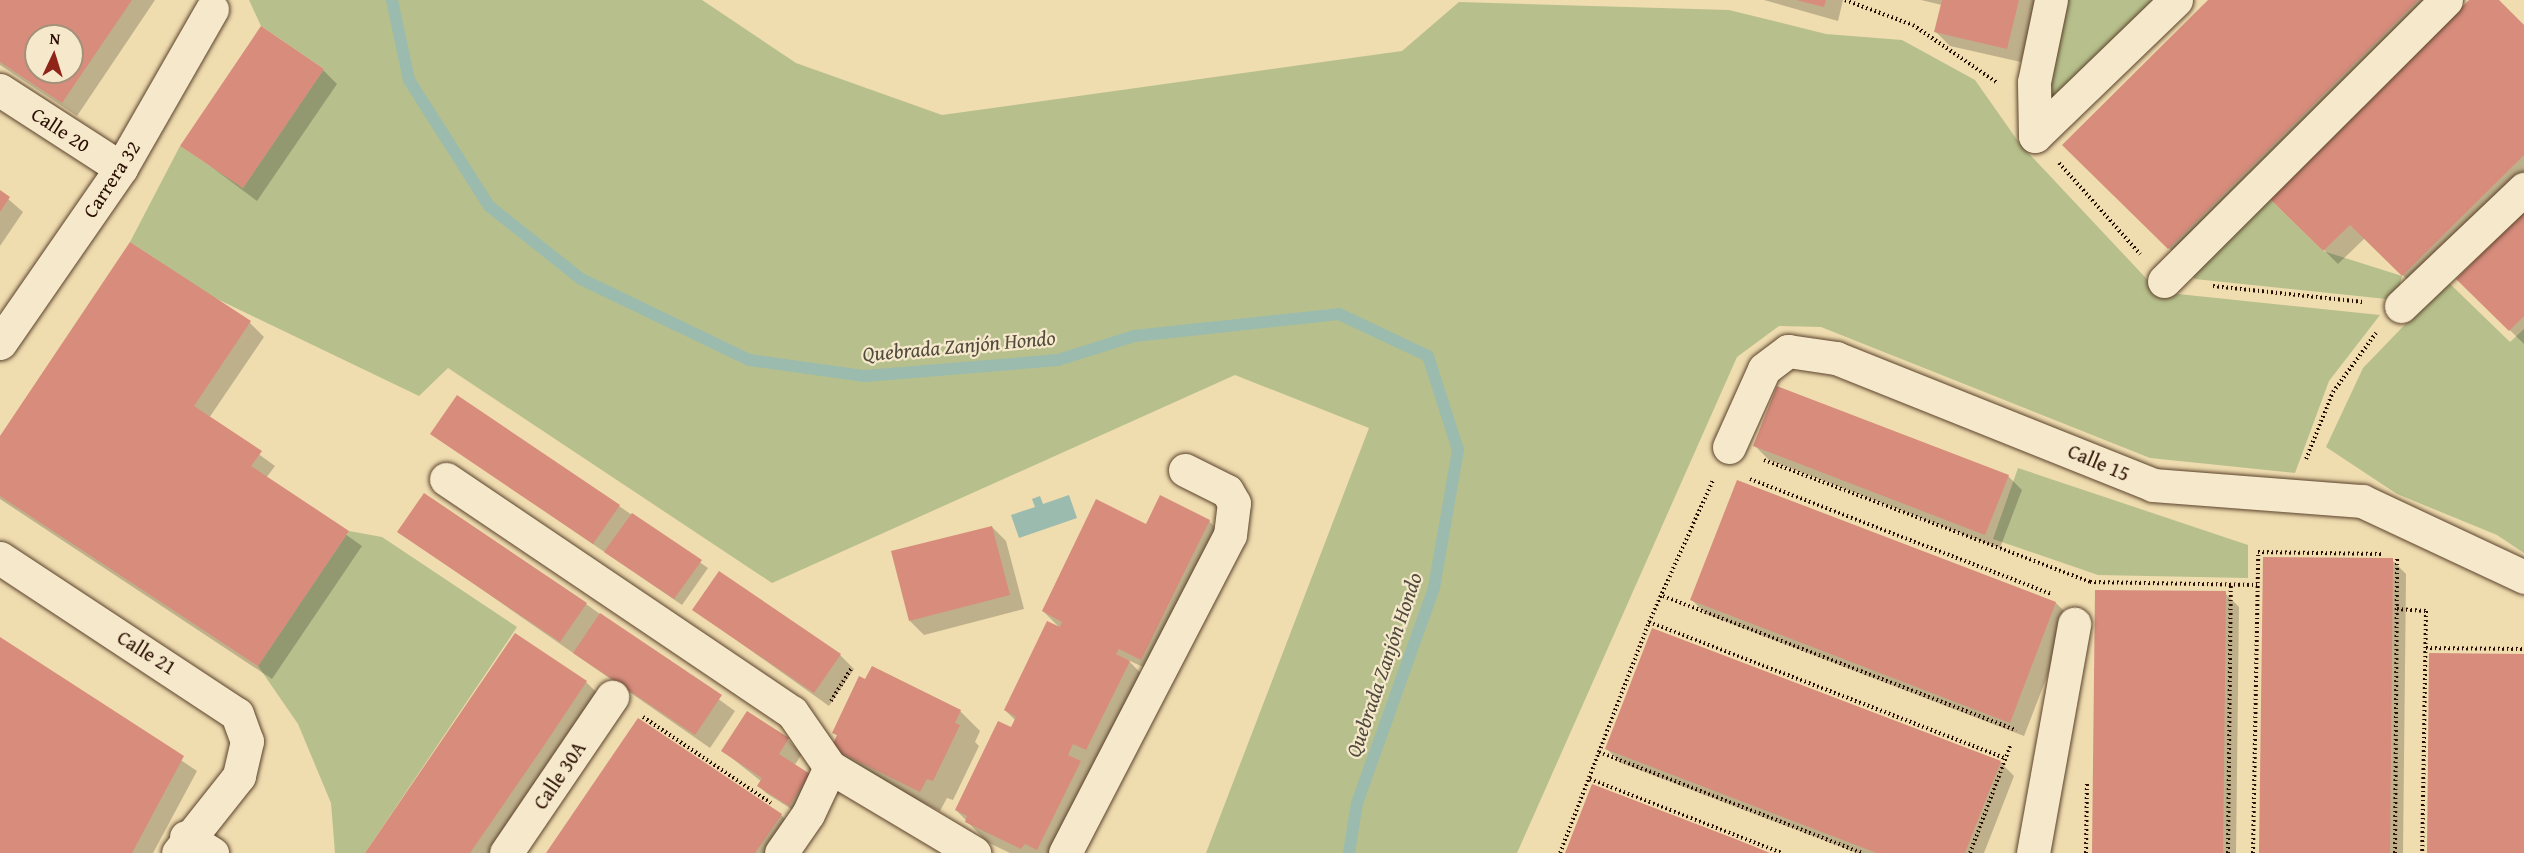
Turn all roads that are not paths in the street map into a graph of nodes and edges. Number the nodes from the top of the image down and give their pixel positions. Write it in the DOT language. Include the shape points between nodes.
graph roads {
  1 [pos="2051,0"];
  2 [pos="2176,0"];
  3 [pos="2446,0"];
  4 [pos="212,9"];
  5 [pos="0,90"];
  6 [pos="121,168"];
  7 [pos="2524,189"];
  8 [pos="2164,281"];
  9 [pos="2401,306"];
  10 [pos="0,343"];
  11 [pos="1724,457"];
  12 [pos="1185,470"];
  13 [pos="446,478"];
  14 [pos="0,558"];
  15 [pos="2524,577"];
  16 [pos="2074,624"];
  17 [pos="612,697"];
  18 [pos="830,767"];
  19 [pos="192,848"];
  20 [pos="506,853"];
  21 [pos="781,853"];
  22 [pos="974,853"];
  23 [pos="1065,853"];
  24 [pos="2033,853"];
  1 -- 2 [label="street" via="2034,82 2035,136"];
  3 -- 8 [label="street"];
  4 -- 6 [label="street, Carrera 32"];
  5 -- 6 [label="street, Calle 20"];
  6 -- 10 [label="street, Carrera 32"];
  7 -- 9 [label="street"];
  11 -- 15 [label="street, Calle 15" via="1764,369 1788,351 1836,358 2153,485 2308,500 2362,501"];
  12 -- 23 [label="street" via="1227,491 1234,503 1230,535"];
  13 -- 18 [label="street" via="792,712"];
  14 -- 19 [label="street, Calle 21" via="237,714 247,741 239,776"];
  16 -- 24 [label="street"];
  17 -- 20 [label="street, Calle 30A"];
  18 -- 21 [label="street" via="805,818"];
  18 -- 22 [label="street"];
}
